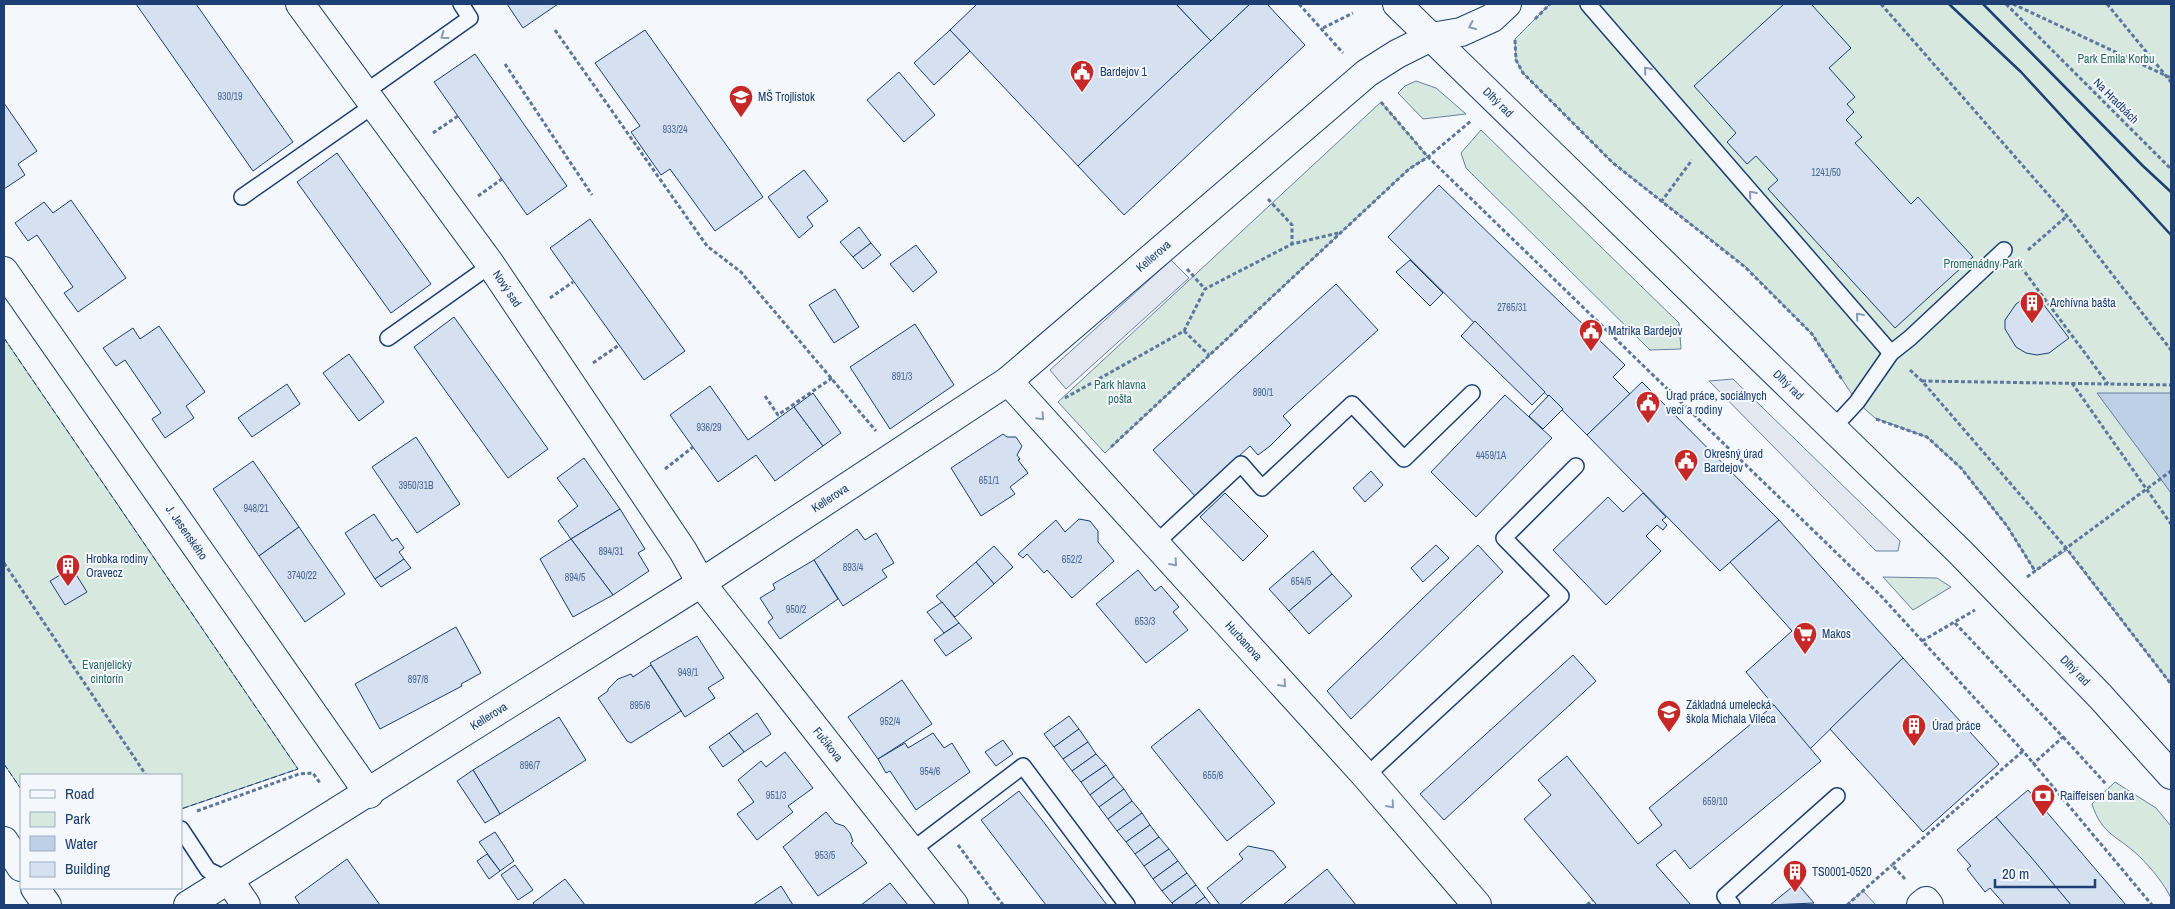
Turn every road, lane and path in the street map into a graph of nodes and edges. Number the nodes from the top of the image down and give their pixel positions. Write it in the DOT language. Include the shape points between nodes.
graph roads {
  1 [pos="300,4"];
  2 [pos="460,4"];
  3 [pos="1299,4"];
  4 [pos="1397,4"];
  5 [pos="1507,4"];
  6 [pos="1588,4"];
  7 [pos="1881,4"];
  8 [pos="2006,4"];
  9 [pos="2013,4"];
  10 [pos="2107,4"];
  11 [pos="1353,13"];
  12 [pos="1323,28"];
  13 [pos="555,30"];
  14 [pos="1431,37"];
  15 [pos="1515,38"];
  16 [pos="1343,53"];
  17 [pos="505,64"];
  18 [pos="2165,75"];
  19 [pos="2171,78"];
  20 [pos="2171,82"];
  21 [pos="369,99"];
  22 [pos="1381,102"];
  23 [pos="458,116"];
  24 [pos="1471,120"];
  25 [pos="428,137"];
  26 [pos="1706,142"];
  27 [pos="1428,157"];
  28 [pos="2171,169"];
  29 [pos="1247,176"];
  30 [pos="502,179"];
  31 [pos="592,195"];
  32 [pos="242,197"];
  33 [pos="474,199"];
  34 [pos="1661,202"];
  35 [pos="2067,216"];
  36 [pos="1339,233"];
  37 [pos="1292,244"];
  38 [pos="2004,250"];
  39 [pos="2023,254"];
  40 [pos="2016,261"];
  41 [pos="491,265"];
  42 [pos="4,271"];
  43 [pos="573,282"];
  44 [pos="546,301"];
  45 [pos="1184,331"];
  46 [pos="388,338"];
  47 [pos="619,345"];
  48 [pos="2171,350"];
  49 [pos="1891,352"];
  50 [pos="1209,355"];
  51 [pos="588,366"];
  52 [pos="832,378"];
  53 [pos="1008,381"];
  54 [pos="1922,381"];
  55 [pos="2072,383"];
  56 [pos="2108,385"];
  57 [pos="2171,386"];
  58 [pos="1472,393"];
  59 [pos="765,396"];
  60 [pos="1058,402"];
  61 [pos="1857,402"];
  62 [pos="1833,428"];
  63 [pos="878,434"];
  64 [pos="693,448"];
  65 [pos="1576,466"];
  66 [pos="1088,468"];
  67 [pos="2171,471"];
  68 [pos="660,472"];
  69 [pos="2146,489"];
  70 [pos="2171,524"];
  71 [pos="1156,543"];
  72 [pos="2067,549"];
  73 [pos="4,564"];
  74 [pos="701,583"];
  75 [pos="1922,641"];
  76 [pos="2171,684"];
  77 [pos="2063,738"];
  78 [pos="2023,751"];
  79 [pos="2033,764"];
  80 [pos="145,774"];
  81 [pos="2171,775"];
  82 [pos="1366,776"];
  83 [pos="320,783"];
  84 [pos="2106,784"];
  85 [pos="368,794"];
  86 [pos="1837,796"];
  87 [pos="190,813"];
  88 [pos="944,826"];
  89 [pos="182,831"];
  90 [pos="4,842"];
  91 [pos="911,851"];
  92 [pos="1892,865"];
  93 [pos="20,866"];
  94 [pos="228,880"];
  95 [pos="37,889"];
  96 [pos="1593,900"];
  97 [pos="1925,904"];
  98 [pos="47,905"];
  99 [pos="188,905"];
  100 [pos="246,905"];
  101 [pos="954,905"];
  102 [pos="1003,905"];
  103 [pos="1127,905"];
  104 [pos="1477,905"];
  105 [pos="1587,905"];
  106 [pos="1732,905"];
  107 [pos="1847,905"];
  108 [pos="2152,905"];
  1 -- 21 [label="street, Nový sad"];
  2 -- 21 [label="lane, one-way" via="470,18"];
  3 -- 12 [label="path"];
  4 -- 14 [label="street, Dlhý rad"];
  5 -- 14 [label="street, Kellerova, one-way" via="1492,18 1461,32"];
  26 -- 6 [label="lane, one-way"];
  7 -- 35 [label="path"];
  8 -- 28 [label="path, Na Hradbách"];
  9 -- 18 [label="path"];
  10 -- 18 [label="path"];
  11 -- 12 [label="path"];
  12 -- 16 [label="path"];
  13 -- 52 [label="path" via="707,246 741,272"];
  14 -- 29 [label="street, Kellerova" via="1368,73"];
  14 -- 62 [label="street, Dlhý rad"];
  15 -- 34 [label="path" via="1516,60 1523,73 1612,163"];
  17 -- 31 [label="path"];
  18 -- 19 [label="path"];
  18 -- 20 [label="path"];
  21 -- 32 [label="lane"];
  21 -- 41 [label="street, Nový sad"];
  22 -- 27 [label="path"];
  23 -- 25 [label="path"];
  24 -- 27 [label="path"];
  26 -- 34 [label="path"];
  49 -- 26 [label="lane, one-way"];
  27 -- 36 [label="path" via="1409,169"];
  27 -- 75 [label="path" via="1882,597"];
  29 -- 37 [label="path" via="1292,225"];
  29 -- 53 [label="street, Kellerova"];
  30 -- 33 [label="path"];
  34 -- 61 [label="path" via="1746,267 1812,334"];
  35 -- 39 [label="path"];
  35 -- 48 [label="path"];
  36 -- 37 [label="path"];
  36 -- 50 [label="path"];
  37 -- 45 [label="path" via="1205,289"];
  38 -- 49 [label="lane"];
  40 -- 56 [label="path"];
  41 -- 46 [label="lane"];
  41 -- 74 [label="street, Nový sad" via="683,551"];
  42 -- 85 [label="street, J. Jesenského"];
  43 -- 44 [label="path"];
  45 -- 50 [label="path"];
  45 -- 60 [label="path"];
  47 -- 51 [label="path"];
  49 -- 54 [label="path"];
  49 -- 61 [label="lane"];
  50 -- 66 [label="path"];
  52 -- 59 [label="path" via="778,415"];
  52 -- 63 [label="path"];
  53 -- 66 [label="street, Hurbanova, one-way"];
  53 -- 74 [label="street, Kellerova"];
  54 -- 55 [label="path"];
  54 -- 72 [label="path"];
  55 -- 56 [label="path"];
  55 -- 69 [label="path"];
  56 -- 57 [label="path"];
  58 -- 71 [label="lane" via="1404,459 1352,404 1262,488 1241,464"];
  61 -- 62 [label="lane"];
  61 -- 72 [label="path" via="1875,418 1927,436 1961,468 2007,526 2035,571"];
  62 -- 81 [label="street, Dlhý rad" via="2030,623"];
  64 -- 68 [label="path"];
  65 -- 82 [label="lane" via="1504,538 1561,596"];
  66 -- 71 [label="street, Hurbanova"];
  67 -- 69 [label="path"];
  69 -- 70 [label="path"];
  69 -- 72 [label="path"];
  71 -- 82 [label="street, Hurbanova, one-way"];
  72 -- 76 [label="path"];
  73 -- 80 [label="path"];
  74 -- 85 [label="street, Kellerova"];
  74 -- 91 [label="street, Fučíkova"];
  75 -- 77 [label="path" via="1955,623"];
  75 -- 78 [label="path"];
  77 -- 79 [label="path"];
  77 -- 84 [label="path"];
  78 -- 79 [label="path"];
  78 -- 92 [label="path"];
  79 -- 108 [label="path"];
  82 -- 104 [label="street, Hurbanova, one-way"];
  83 -- 87 [label="path" via="313,773 299,774"];
  85 -- 94 [label="street, Kellerova"];
  86 -- 106 [label="lane" via="1724,896"];
  88 -- 91 [label="lane"];
  88 -- 102 [label="path"];
  88 -- 103 [label="lane" via="1023,766"];
  89 -- 94 [label="lane" via="208,870"];
  90 -- 93 [label="street"];
  91 -- 101 [label="street, Fučíkova"];
  92 -- 97 [label="path"];
  92 -- 107 [label="path"];
  94 -- 99 [label="street, Kellerova"];
  94 -- 100 [label="street"];
  95 -- 98 [label="street"];
  96 -- 105 [label="path"];
}
